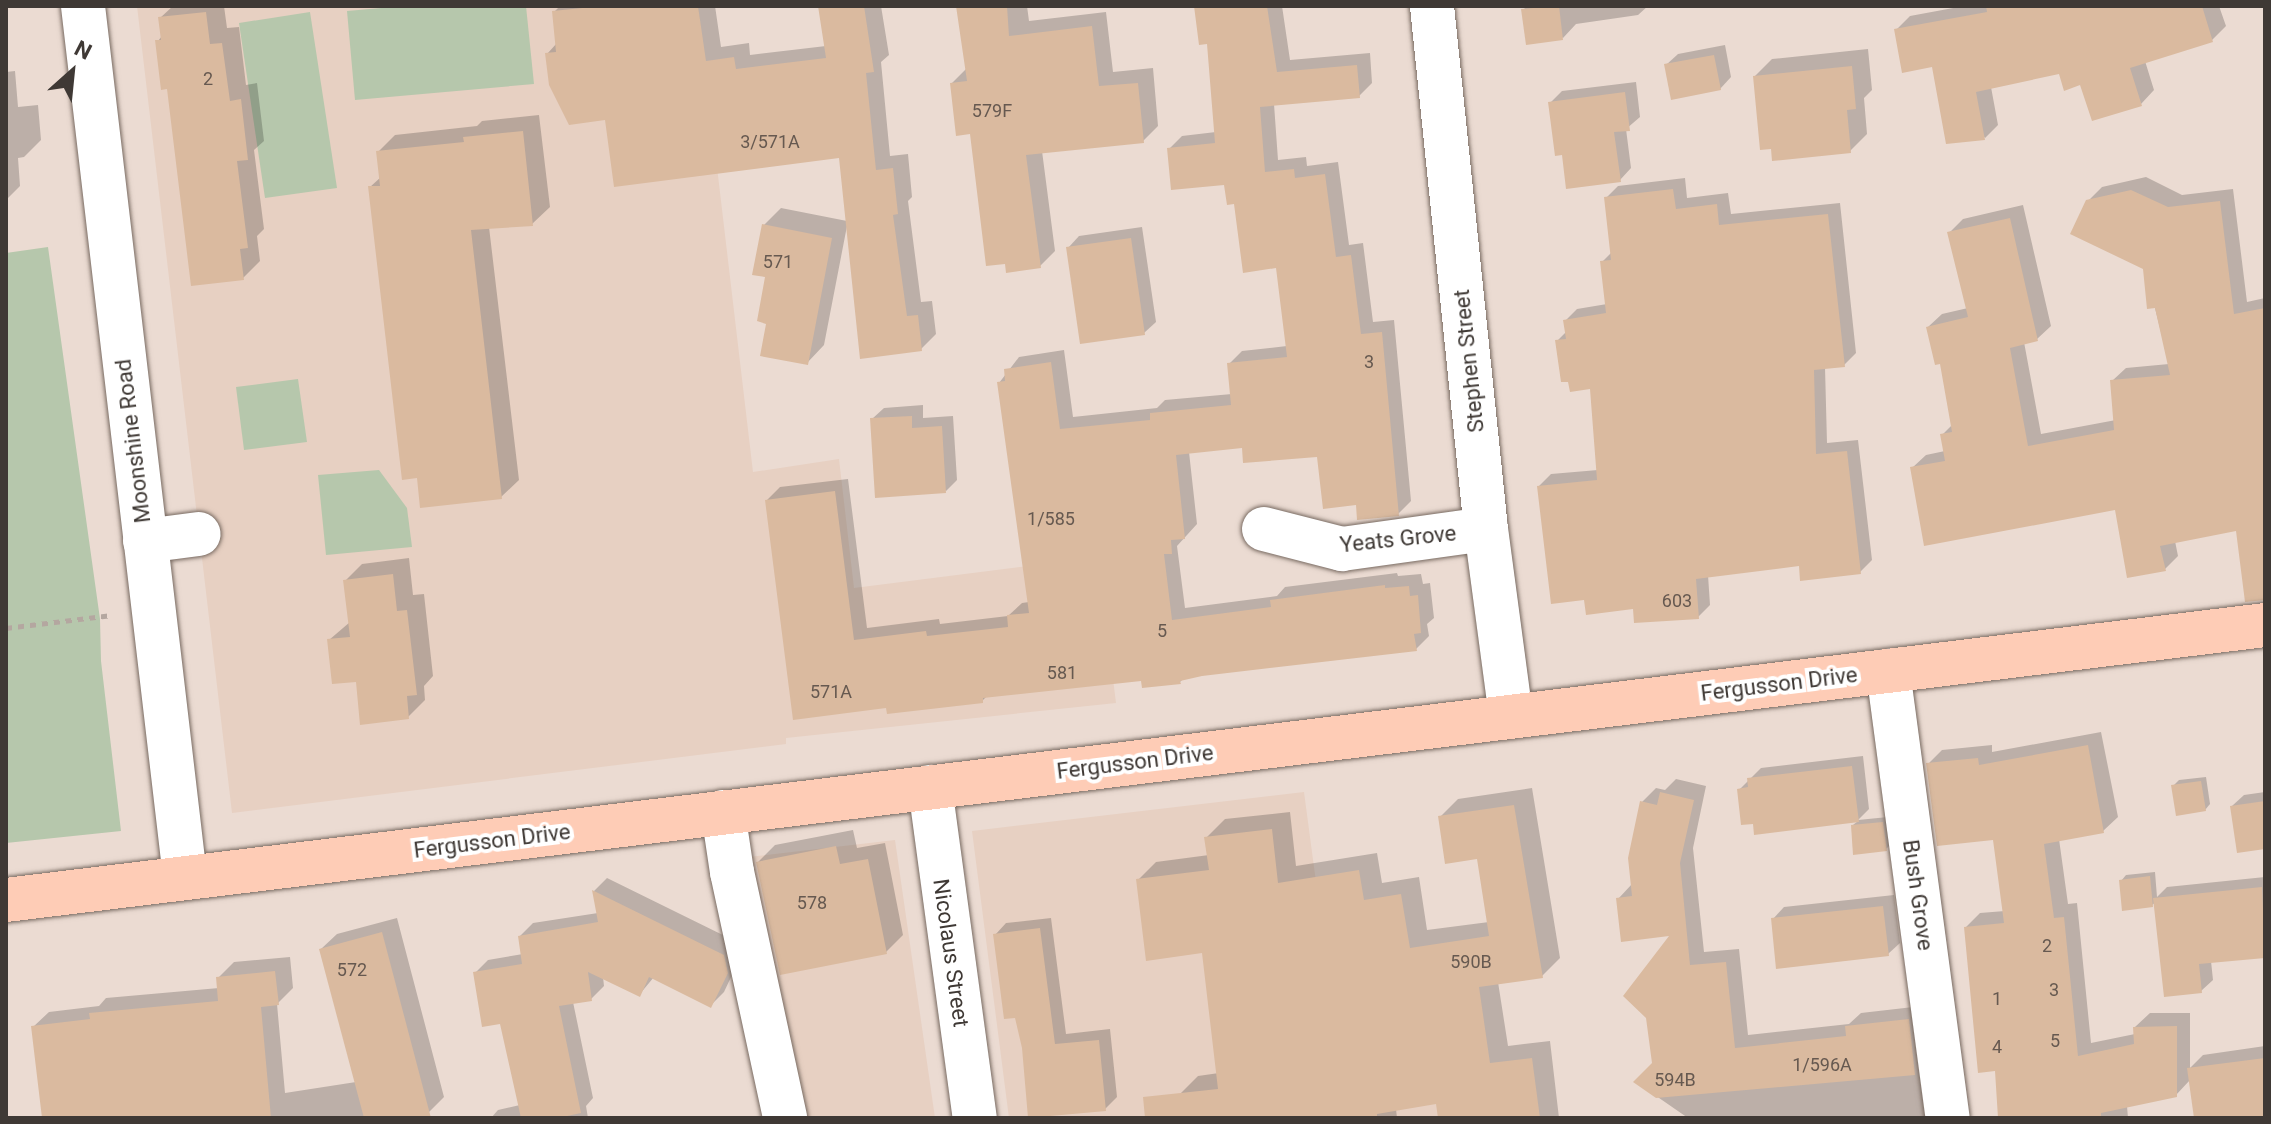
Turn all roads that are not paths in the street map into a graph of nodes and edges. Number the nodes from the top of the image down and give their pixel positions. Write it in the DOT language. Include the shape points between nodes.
graph roads {
  1 [pos="83,6"];
  2 [pos="1432,6"];
  3 [pos="1264,529"];
  4 [pos="1486,529"];
  5 [pos="199,534"];
  6 [pos="145,541"];
  7 [pos="2265,625"];
  8 [pos="1888,671"];
  9 [pos="1511,716"];
  10 [pos="930,787"];
  11 [pos="723,812"];
  12 [pos="185,877"];
  13 [pos="6,900"];
  14 [pos="785,1118"];
  15 [pos="975,1118"];
  16 [pos="1948,1118"];
  1 -- 6 [label="street, Moonshine Road"];
  2 -- 4 [label="street, Stephen Street"];
  3 -- 4 [label="street, Yeats Grove" via="1342,549"];
  4 -- 9 [label="street, Stephen Street"];
  5 -- 6 [label="street"];
  6 -- 12 [label="street, Moonshine Road"];
  7 -- 8 [label="main road, Fergusson Drive"];
  8 -- 9 [label="main road, Fergusson Drive"];
  8 -- 16 [label="street, Bush Grove"];
  9 -- 10 [label="main road, Fergusson Drive"];
  10 -- 11 [label="main road, Fergusson Drive"];
  10 -- 15 [label="street, Nicolaus Street"];
  11 -- 12 [label="main road, Fergusson Drive"];
  11 -- 14 [label="street"];
  12 -- 13 [label="main road, Fergusson Drive"];
}
